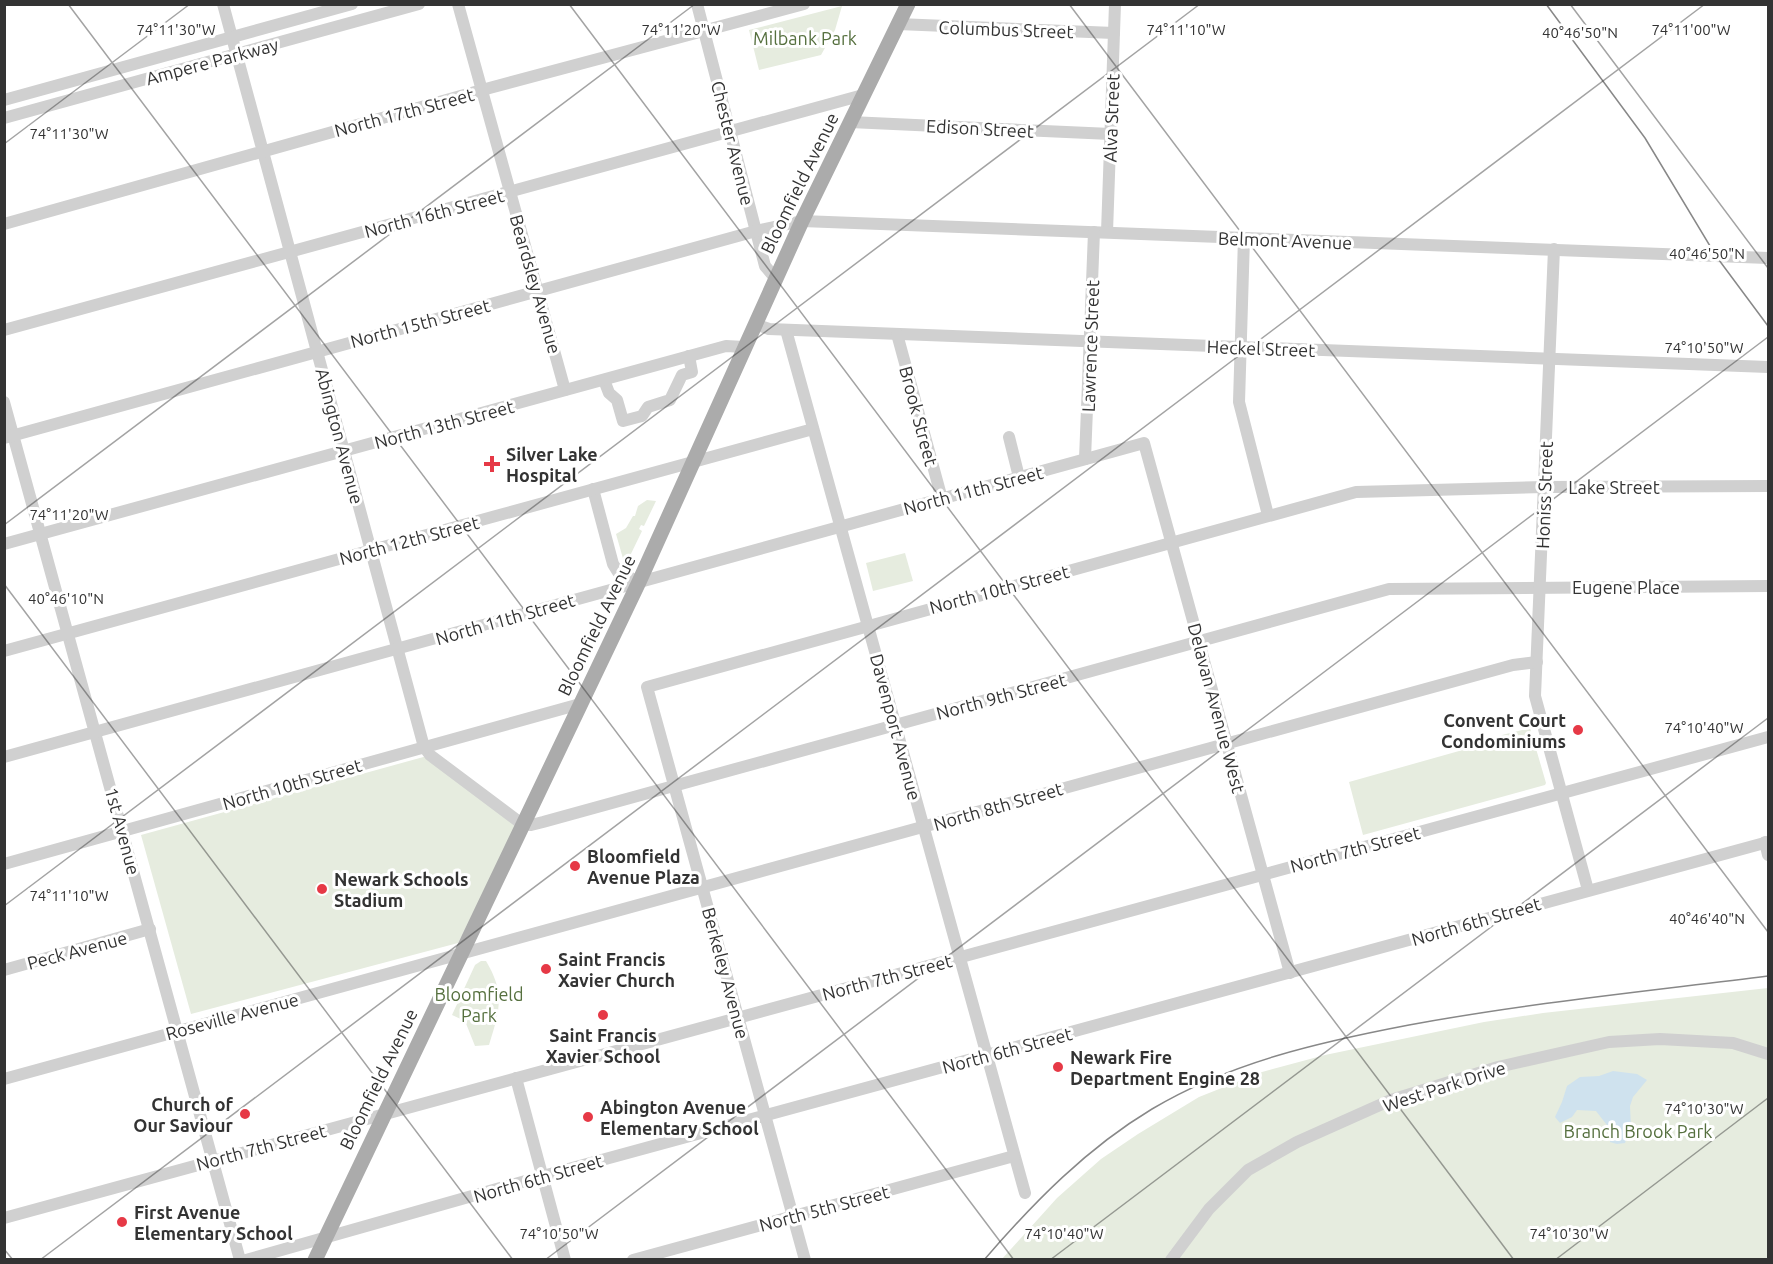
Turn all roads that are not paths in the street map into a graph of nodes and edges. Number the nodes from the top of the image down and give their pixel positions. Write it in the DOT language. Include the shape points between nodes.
graph roads {
  1 [pos="223,4"];
  2 [pos="419,4"];
  3 [pos="458,4"];
  4 [pos="697,4"];
  5 [pos="804,4"];
  6 [pos="908,4"];
  7 [pos="1115,4"];
  8 [pos="344,6"];
  9 [pos="898,24"];
  10 [pos="704,32"];
  11 [pos="1114,33"];
  12 [pos="232,38"];
  13 [pos="236,55"];
  14 [pos="482,90"];
  15 [pos="863,95"];
  16 [pos="4,100"];
  17 [pos="4,118"];
  18 [pos="850,122"];
  19 [pos="730,132"];
  20 [pos="1111,134"];
  21 [pos="262,151"];
  22 [pos="510,192"];
  23 [pos="802,221"];
  24 [pos="4,224"];
  25 [pos="756,231"];
  26 [pos="1100,232"];
  27 [pos="1244,238"];
  28 [pos="1554,249"];
  29 [pos="290,252"];
  30 [pos="1768,258"];
  31 [pos="776,279"];
  32 [pos="538,291"];
  33 [pos="755,324"];
  34 [pos="4,330"];
  35 [pos="786,330"];
  36 [pos="897,334"];
  37 [pos="1090,341"];
  38 [pos="744,347"];
  39 [pos="1241,347"];
  40 [pos="317,352"];
  41 [pos="689,356"];
  42 [pos="1550,359"];
  43 [pos="1768,368"];
  44 [pos="604,380"];
  45 [pos="565,390"];
  46 [pos="4,402"];
  47 [pos="813,429"];
  48 [pos="9,437"];
  49 [pos="1009,437"];
  50 [pos="1144,443"];
  51 [pos="344,451"];
  52 [pos="1085,459"];
  53 [pos="695,461"];
  54 [pos="1019,477"];
  55 [pos="1768,486"];
  56 [pos="1544,487"];
  57 [pos="593,489"];
  58 [pos="1352,493"];
  59 [pos="942,499"];
  60 [pos="1268,515"];
  61 [pos="840,526"];
  62 [pos="41,534"];
  63 [pos="1171,542"];
  64 [pos="4,544"];
  65 [pos="371,550"];
  66 [pos="639,582"];
  67 [pos="1768,586"];
  68 [pos="1484,587"];
  69 [pos="1540,587"];
  70 [pos="868,626"];
  71 [pos="68,633"];
  72 [pos="1199,641"];
  73 [pos="398,649"];
  74 [pos="4,651"];
  75 [pos="1537,662"];
  76 [pos="647,687"];
  77 [pos="580,704"];
  78 [pos="895,725"];
  79 [pos="96,732"];
  80 [pos="1768,737"];
  81 [pos="1227,742"];
  82 [pos="424,747"];
  83 [pos="4,758"];
  84 [pos="675,786"];
  85 [pos="1562,793"];
  86 [pos="522,824"];
  87 [pos="923,827"];
  88 [pos="123,831"];
  89 [pos="1767,842"];
  90 [pos="1768,855"];
  91 [pos="4,864"];
  92 [pos="1263,875"];
  93 [pos="702,887"];
  94 [pos="1588,890"];
  95 [pos="150,929"];
  96 [pos="460,954"];
  97 [pos="959,957"];
  98 [pos="4,970"];
  99 [pos="1290,973"];
  100 [pos="738,1018"];
  101 [pos="178,1031"];
  102 [pos="1768,1054"];
  103 [pos="987,1056"];
  104 [pos="516,1078"];
  105 [pos="4,1079"];
  106 [pos="383,1114"];
  107 [pos="765,1116"];
  108 [pos="1014,1156"];
  109 [pos="213,1161"];
  110 [pos="543,1176"];
  111 [pos="1025,1194"];
  112 [pos="793,1216"];
  113 [pos="4,1218"];
  114 [pos="325,1238"];
  115 [pos="240,1260"];
  116 [pos="246,1260"];
  117 [pos="315,1260"];
  118 [pos="565,1260"];
  119 [pos="633,1260"];
  120 [pos="805,1260"];
  121 [pos="1172,1260"];
  1 -- 12 [label="street, Abington Avenue"];
  2 -- 13 [label="street, Ampere Parkway"];
  3 -- 14 [label="street, Beardsley Avenue"];
  4 -- 10 [label="street, Chester Avenue"];
  5 -- 10 [label="street, North 17th Street"];
  6 -- 9 [label="main road, Bloomfield Avenue"];
  7 -- 11 [label="street, Alva Street"];
  8 -- 12 [label="street, Ampere Parkway"];
  9 -- 11 [label="street, Columbus Street"];
  9 -- 15 [label="main road, Bloomfield Avenue"];
  10 -- 14 [label="street, North 17th Street"];
  10 -- 19 [label="street, Chester Avenue"];
  11 -- 20 [label="street, Alva Street"];
  12 -- 13 [label="street, Abington Avenue"];
  12 -- 16 [label="street, Ampere Parkway"];
  13 -- 17 [label="street, Ampere Parkway"];
  13 -- 21 [label="street, Abington Avenue"];
  14 -- 21 [label="street, North 17th Street"];
  14 -- 22 [label="street, Beardsley Avenue"];
  15 -- 18 [label="main road, Bloomfield Avenue"];
  15 -- 19 [label="street, North 16th Street"];
  18 -- 20 [label="street, Edison Street"];
  18 -- 23 [label="main road, Bloomfield Avenue"];
  19 -- 22 [label="street, North 16th Street"];
  19 -- 25 [label="street, Chester Avenue"];
  20 -- 26 [label="street, Alva Street"];
  21 -- 24 [label="street, North 17th Street"];
  21 -- 29 [label="street, Abington Avenue"];
  22 -- 29 [label="street, North 16th Street"];
  22 -- 32 [label="street, Beardsley Avenue"];
  23 -- 25 [label="street, North 15th Street"];
  23 -- 26 [label="street, Belmont Avenue"];
  23 -- 31 [label="main road, Bloomfield Avenue"];
  25 -- 31 [label="street, Chester Avenue" via="765,267"];
  25 -- 32 [label="street, North 15th Street"];
  26 -- 27 [label="street, Belmont Avenue"];
  26 -- 37 [label="street, Lawrence Street"];
  27 -- 28 [label="street, Belmont Avenue"];
  27 -- 39 [label="street"];
  28 -- 30 [label="street, Belmont Avenue"];
  28 -- 42 [label="street, Honiss Street"];
  29 -- 34 [label="street, North 16th Street"];
  29 -- 40 [label="street, Abington Avenue"];
  31 -- 33 [label="main road, Bloomfield Avenue"];
  32 -- 40 [label="street, North 15th Street"];
  32 -- 45 [label="street, Beardsley Avenue"];
  33 -- 35 [label="street, Heckel Street"];
  33 -- 38 [label="main road, Bloomfield Avenue"];
  35 -- 36 [label="street, Heckel Street"];
  35 -- 47 [label="street, Davenport Avenue"];
  36 -- 37 [label="street, Heckel Street"];
  36 -- 59 [label="street, Brook Street"];
  37 -- 39 [label="street, Heckel Street"];
  37 -- 52 [label="street, Lawrence Street"];
  38 -- 41 [label="street, North 13th Street" via="726,346"];
  38 -- 53 [label="main road, Bloomfield Avenue"];
  39 -- 42 [label="street, Heckel Street"];
  39 -- 60 [label="street" via="1240,407"];
  40 -- 48 [label="street, North 15th Street"];
  40 -- 51 [label="street, Abington Avenue"];
  41 -- 44 [label="street, North 13th Street"];
  41 -- 44 [label="street" via="692,372 682,375 670,400 648,406 642,416 623,421 617,400"];
  42 -- 43 [label="street, Heckel Street"];
  42 -- 56 [label="street, Honiss Street"];
  44 -- 45 [label="street, North 13th Street"];
  45 -- 51 [label="street, North 13th Street"];
  46 -- 48 [label="street, 1st Avenue"];
  47 -- 53 [label="street, North 12th Street"];
  47 -- 61 [label="street, Davenport Avenue"];
  48 -- 62 [label="street, 1st Avenue"];
  49 -- 54 [label="street"];
  50 -- 52 [label="street, North 11th Street"];
  50 -- 63 [label="street, Delavan Avenue West"];
  51 -- 62 [label="street, North 13th Street"];
  51 -- 65 [label="street, Abington Avenue"];
  52 -- 54 [label="street, North 11th Street"];
  53 -- 57 [label="street, North 12th Street"];
  53 -- 66 [label="main road, Bloomfield Avenue"];
  54 -- 59 [label="street, North 11th Street"];
  55 -- 56 [label="street, Lake Street"];
  56 -- 58 [label="street, Lake Street"];
  56 -- 69 [label="street, Honiss Street"];
  57 -- 65 [label="street, North 12th Street"];
  57 -- 66 [label="street" via="613,564 618,572"];
  58 -- 60 [label="street, North 10th Street"];
  59 -- 61 [label="street, North 11th Street"];
  60 -- 63 [label="street, North 10th Street"];
  61 -- 66 [label="street, North 11th Street"];
  61 -- 70 [label="street, Davenport Avenue"];
  62 -- 64 [label="street, North 13th Street"];
  62 -- 71 [label="street, 1st Avenue"];
  63 -- 70 [label="street, North 10th Street"];
  63 -- 72 [label="street, Delavan Avenue West"];
  65 -- 71 [label="street, North 12th Street"];
  65 -- 73 [label="street, Abington Avenue"];
  66 -- 73 [label="street, North 11th Street"];
  66 -- 77 [label="main road, Bloomfield Avenue"];
  67 -- 69 [label="street, Eugene Place"];
  68 -- 69 [label="street, Eugene Place"];
  68 -- 72 [label="street, North 9th Street" via="1389,589"];
  69 -- 75 [label="street, Honiss Street"];
  70 -- 76 [label="street, North 10th Street"];
  70 -- 78 [label="street, Davenport Avenue"];
  71 -- 74 [label="street, North 12th Street"];
  71 -- 79 [label="street, 1st Avenue"];
  72 -- 78 [label="street, North 9th Street"];
  72 -- 81 [label="street, Delavan Avenue West"];
  73 -- 79 [label="street, North 11th Street"];
  73 -- 82 [label="street, Abington Avenue"];
  75 -- 81 [label="street, North 8th Street" via="1513,664"];
  75 -- 85 [label="street, Honiss Street" via="1535,696"];
  76 -- 84 [label="street, Berkeley Avenue"];
  77 -- 82 [label="street, North 10th Street"];
  77 -- 86 [label="main road, Bloomfield Avenue"];
  78 -- 84 [label="street, North 9th Street"];
  78 -- 87 [label="street, Davenport Avenue"];
  79 -- 83 [label="street, North 11th Street"];
  79 -- 88 [label="street, 1st Avenue"];
  80 -- 85 [label="street, North 7th Street"];
  81 -- 87 [label="street, North 8th Street"];
  81 -- 92 [label="street, Delavan Avenue West"];
  82 -- 86 [label="street"];
  82 -- 88 [label="street, North 10th Street"];
  84 -- 86 [label="street, North 9th Street" via="531,825"];
  84 -- 93 [label="street, Berkeley Avenue"];
  85 -- 92 [label="street, North 7th Street"];
  85 -- 94 [label="street, Honiss Street"];
  86 -- 96 [label="main road, Bloomfield Avenue"];
  87 -- 93 [label="street, North 8th Street"];
  87 -- 97 [label="street, Davenport Avenue"];
  88 -- 91 [label="street, North 10th Street"];
  88 -- 95 [label="street, 1st Avenue"];
  89 -- 90 [label="street"];
  89 -- 94 [label="street, North 6th Street"];
  92 -- 97 [label="street, North 7th Street"];
  92 -- 99 [label="street, Delavan Avenue West"];
  93 -- 96 [label="street, North 8th Street"];
  93 -- 100 [label="street, Berkeley Avenue"];
  94 -- 99 [label="street, North 6th Street"];
  95 -- 98 [label="street, Peck Avenue"];
  95 -- 101 [label="street, 1st Avenue"];
  96 -- 101 [label="street, Roseville Avenue"];
  96 -- 106 [label="main road, Bloomfield Avenue"];
  97 -- 100 [label="street, North 7th Street"];
  97 -- 103 [label="street, Davenport Avenue"];
  99 -- 103 [label="street, North 6th Street"];
  100 -- 104 [label="street, North 7th Street"];
  100 -- 107 [label="street, Berkeley Avenue"];
  101 -- 105 [label="street, Roseville Avenue"];
  101 -- 109 [label="street, 1st Avenue"];
  102 -- 121 [label="street, West Park Drive" via="1733,1043 1660,1039 1609,1042 1498,1067 1391,1100 1297,1142 1248,1170 1209,1209"];
  103 -- 107 [label="street, North 6th Street"];
  103 -- 108 [label="street, Davenport Avenue"];
  104 -- 106 [label="street, North 7th Street"];
  104 -- 110 [label="street"];
  106 -- 109 [label="street, North 7th Street"];
  106 -- 114 [label="main road, Bloomfield Avenue"];
  107 -- 110 [label="street, North 6th Street"];
  107 -- 112 [label="street, Berkeley Avenue"];
  108 -- 111 [label="street, Davenport Avenue"];
  108 -- 112 [label="street, North 5th Street"];
  109 -- 113 [label="street, North 7th Street"];
  109 -- 115 [label="street, 1st Avenue"];
  110 -- 114 [label="street, North 6th Street"];
  110 -- 118 [label="street"];
  112 -- 119 [label="street, North 5th Street"];
  112 -- 120 [label="street, Berkeley Avenue"];
  114 -- 116 [label="street, North 6th Street"];
  114 -- 117 [label="main road, Bloomfield Avenue"];
}
